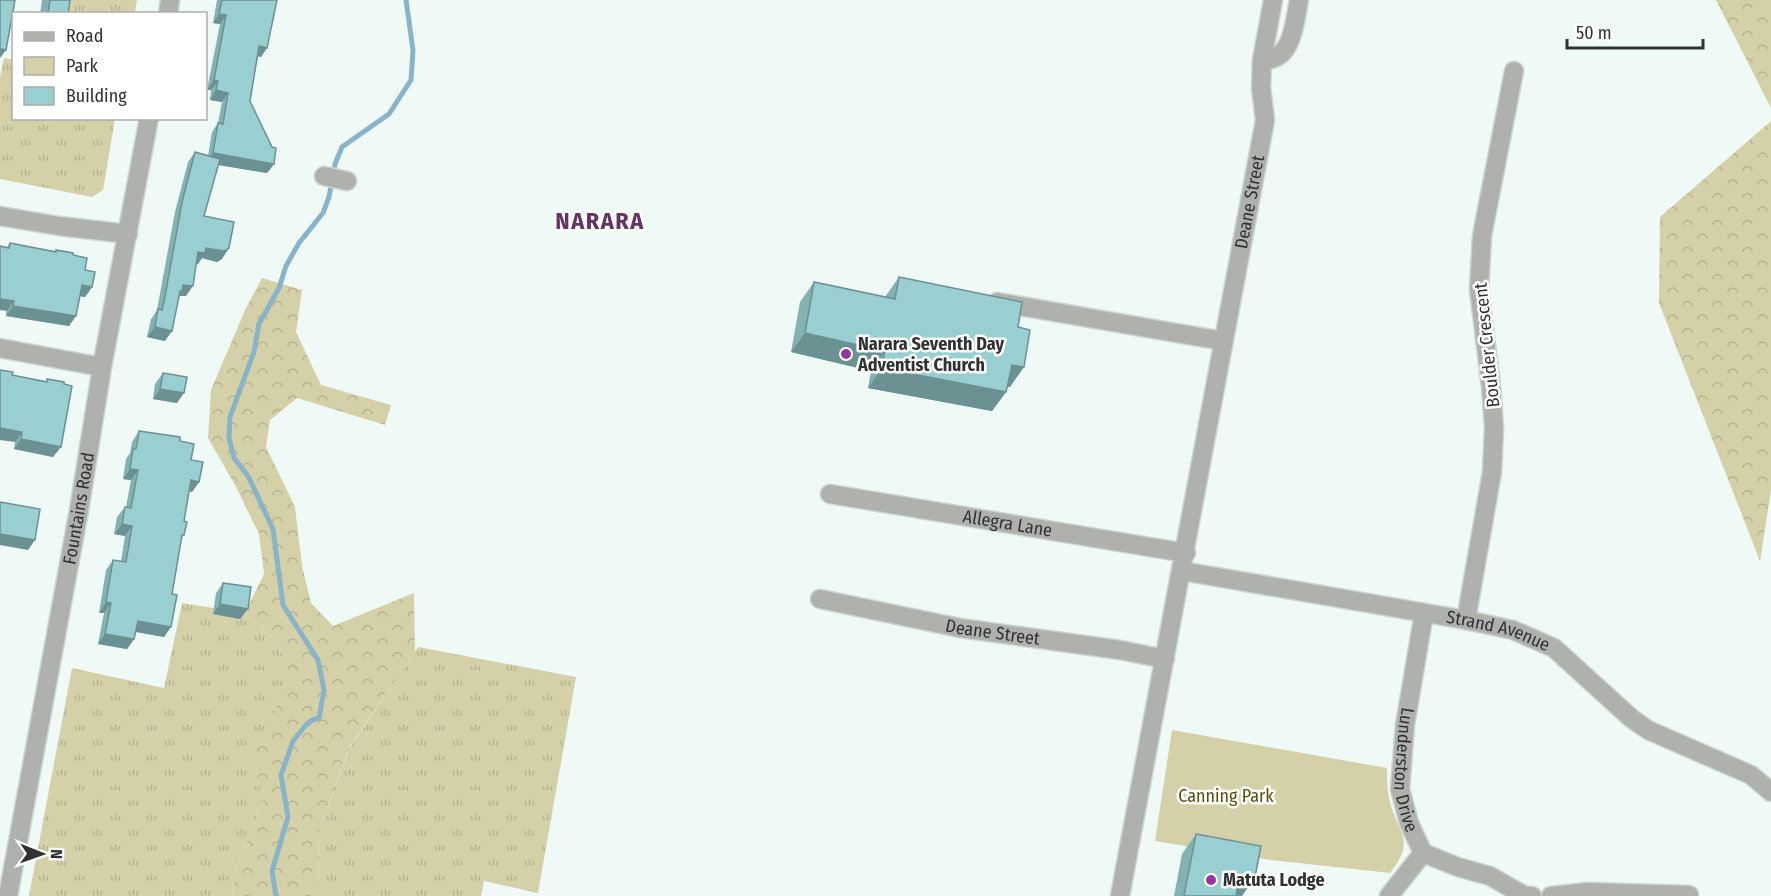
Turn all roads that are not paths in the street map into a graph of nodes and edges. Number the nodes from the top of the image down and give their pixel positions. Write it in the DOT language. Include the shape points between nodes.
graph roads {
  1 [pos="1273,0"];
  2 [pos="1299,0"];
  3 [pos="1262,60"];
  4 [pos="1514,71"];
  5 [pos="149,120"];
  6 [pos="324,176"];
  7 [pos="347,181"];
  8 [pos="0,216"];
  9 [pos="128,234"];
  10 [pos="984,299"];
  11 [pos="1223,341"];
  12 [pos="0,348"];
  13 [pos="102,367"];
  14 [pos="830,494"];
  15 [pos="1186,553"];
  16 [pos="1182,571"];
  17 [pos="820,599"];
  18 [pos="1424,613"];
  19 [pos="1466,620"];
  20 [pos="1165,659"];
  21 [pos="1771,792"];
  22 [pos="1423,853"];
  23 [pos="1689,895"];
  24 [pos="8,896"];
  25 [pos="1120,896"];
  26 [pos="1389,896"];
  27 [pos="1532,896"];
  28 [pos="1551,896"];
  1 -- 3 [label="street, Deane Street"];
  2 -- 3 [label="street" via="1284,51 1272,60"];
  3 -- 11 [label="street, Deane Street" via="1264,120"];
  4 -- 19 [label="street, Boulder Crescent" via="1482,236 1479,289 1494,428 1492,472"];
  5 -- 9 [label="street, Fountains Road"];
  6 -- 7 [label="street"];
  8 -- 9 [label="street"];
  9 -- 13 [label="street, Fountains Road"];
  10 -- 11 [label="street"];
  11 -- 15 [label="street, Deane Street"];
  12 -- 13 [label="street"];
  13 -- 24 [label="street, Fountains Road"];
  14 -- 15 [label="street, Allegra Lane"];
  15 -- 16 [label="street, Deane Street"];
  16 -- 18 [label="street, Strand Avenue"];
  16 -- 20 [label="street, Deane Street"];
  17 -- 20 [label="street, Deane Street" via="960,628"];
  18 -- 19 [label="street, Strand Avenue"];
  18 -- 22 [label="street, Lunderston Drive" via="1405,725 1400,789 1408,823"];
  19 -- 21 [label="street, Strand Avenue" via="1513,630 1554,648 1648,730 1751,775"];
  20 -- 25 [label="street, Deane Street"];
  22 -- 26 [label="street"];
  22 -- 27 [label="street, Lunderston Drive" via="1490,876 1525,896"];
  23 -- 28 [label="street" via="1588,892"];
}
